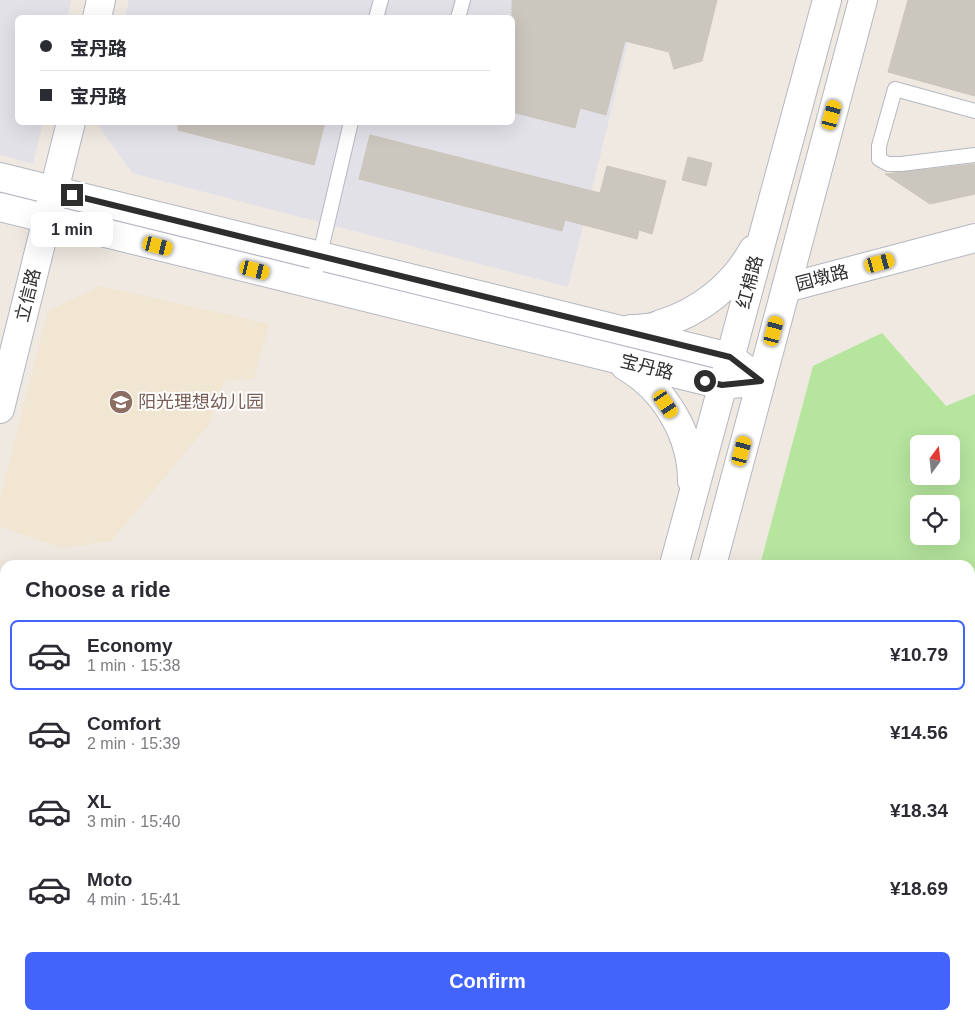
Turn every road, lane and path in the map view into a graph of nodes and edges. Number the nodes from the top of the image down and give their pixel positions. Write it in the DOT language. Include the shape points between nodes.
graph roads {
  1 [pos="101,0"];
  2 [pos="381,0"];
  3 [pos="463,0"];
  4 [pos="827,0"];
  5 [pos="863,0"];
  6 [pos="98,15"];
  7 [pos="377,15"];
  8 [pos="459,15"];
  9 [pos="975,111"];
  10 [pos="70,125"];
  11 [pos="350,125"];
  12 [pos="975,155"];
  13 [pos="0,177"];
  14 [pos="54,190"];
  15 [pos="0,207"];
  16 [pos="47,218"];
  17 [pos="765,229"];
  18 [pos="975,238"];
  19 [pos="319,256"];
  20 [pos="313,284"];
  21 [pos="786,288"];
  22 [pos="616,330"];
  23 [pos="730,357"];
  24 [pos="610,358"];
  25 [pos="761,381"];
  26 [pos="722,385"];
  27 [pos="0,409"];
  28 [pos="692,498"];
  29 [pos="675,560"];
  30 [pos="713,560"];
  1 -- 6 [label="street"];
  2 -- 7 [label="lane"];
  3 -- 8 [label="lane"];
  4 -- 17 [label="street, 红棉路"];
  5 -- 21 [label="street, 红棉路"];
  9 -- 12 [label="lane" via="895,89 879,146 879,159 888,164 901,164"];
  10 -- 14 [label="street, 立信路"];
  11 -- 19 [label="lane"];
  13 -- 14 [label="street, 宝丹路"];
  14 -- 16 [label="street, 立信路"];
  14 -- 19 [label="street, 宝丹路"];
  15 -- 16 [label="street, 宝丹路"];
  16 -- 20 [label="street, 宝丹路"];
  16 -- 27 [label="street, 立信路"];
  17 -- 22 [label="street" via="746,263 724,288 701,306 648,328"];
  17 -- 23 [label="street, 红棉路"];
  18 -- 21 [label="street, 园墩路"];
  19 -- 20 [label="lane"];
  19 -- 22 [label="street, 宝丹路"];
  20 -- 24 [label="street, 宝丹路"];
  21 -- 25 [label="street, 红棉路"];
  22 -- 23 [label="street, 宝丹路"];
  23 -- 25 [label="street, 宝丹路"];
  23 -- 26 [label="street, 红棉路"];
  24 -- 26 [label="street, 宝丹路"];
  24 -- 28 [label="street" via="637,373 658,393 674,416 686,443 692,469"];
  25 -- 26 [label="street, 宝丹路"];
  25 -- 30 [label="street, 红棉路"];
  26 -- 28 [label="street, 红棉路"];
  28 -- 29 [label="street, 红棉路"];
}
